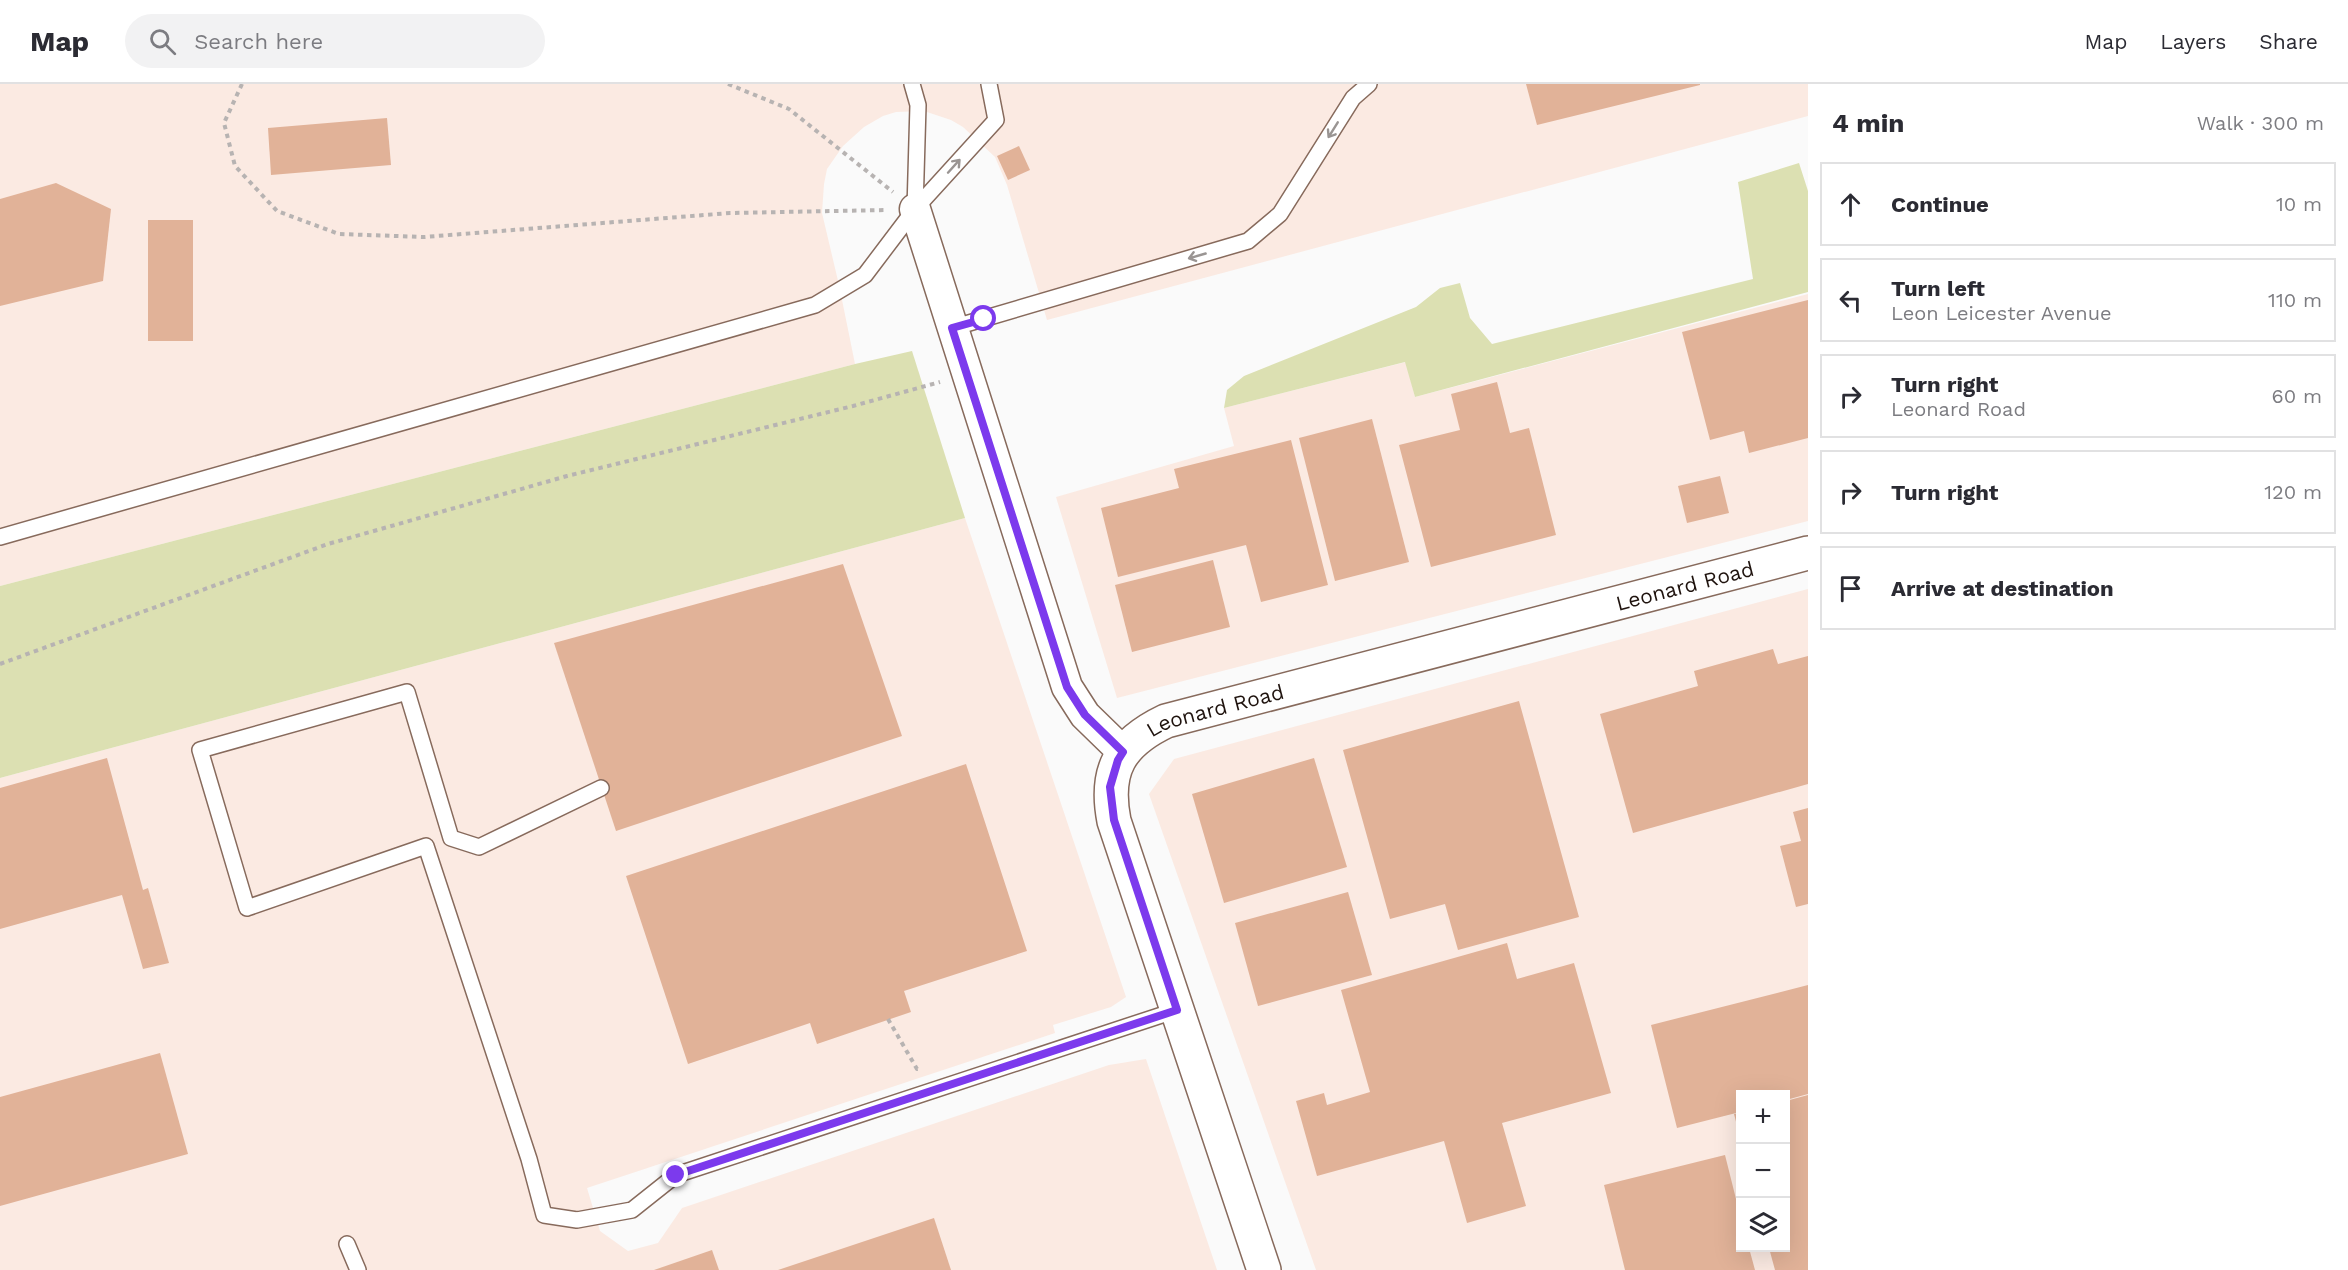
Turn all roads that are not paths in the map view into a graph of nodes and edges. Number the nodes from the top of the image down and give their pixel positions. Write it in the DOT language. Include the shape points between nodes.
graph roads {
  1 [pos="912,84"];
  2 [pos="989,84"];
  3 [pos="1369,84"];
  4 [pos="915,209"];
  5 [pos="952,328"];
  6 [pos="0,537"];
  7 [pos="1808,553"];
  8 [pos="1123,752"];
  9 [pos="602,788"];
  10 [pos="451,838"];
  11 [pos="426,846"];
  12 [pos="1177,1010"];
  13 [pos="347,1244"];
  14 [pos="358,1270"];
  15 [pos="1264,1270"];
  1 -- 4 [label="lane" via="918,105"];
  4 -- 2 [label="lane, one-way" via="996,120"];
  3 -- 5 [label="lane, one-way" via="1353,98 1280,214 1248,241"];
  4 -- 5 [label="street"];
  4 -- 6 [label="lane" via="865,275 815,305"];
  5 -- 8 [label="street" via="1067,687 1085,715"];
  7 -- 8 [label="street, Leonard Road" via="1186,715 1150,729"];
  8 -- 12 [label="street, Leonard Road" via="1110,787 1114,820"];
  9 -- 10 [label="lane" via="479,848"];
  10 -- 11 [label="lane"];
  10 -- 11 [label="lane" via="407,692 200,750 247,908"];
  11 -- 12 [label="lane" via="544,1215 577,1220 632,1210 676,1175"];
  12 -- 15 [label="street, Leonard Road"];
  13 -- 14 [label="lane"];
}
